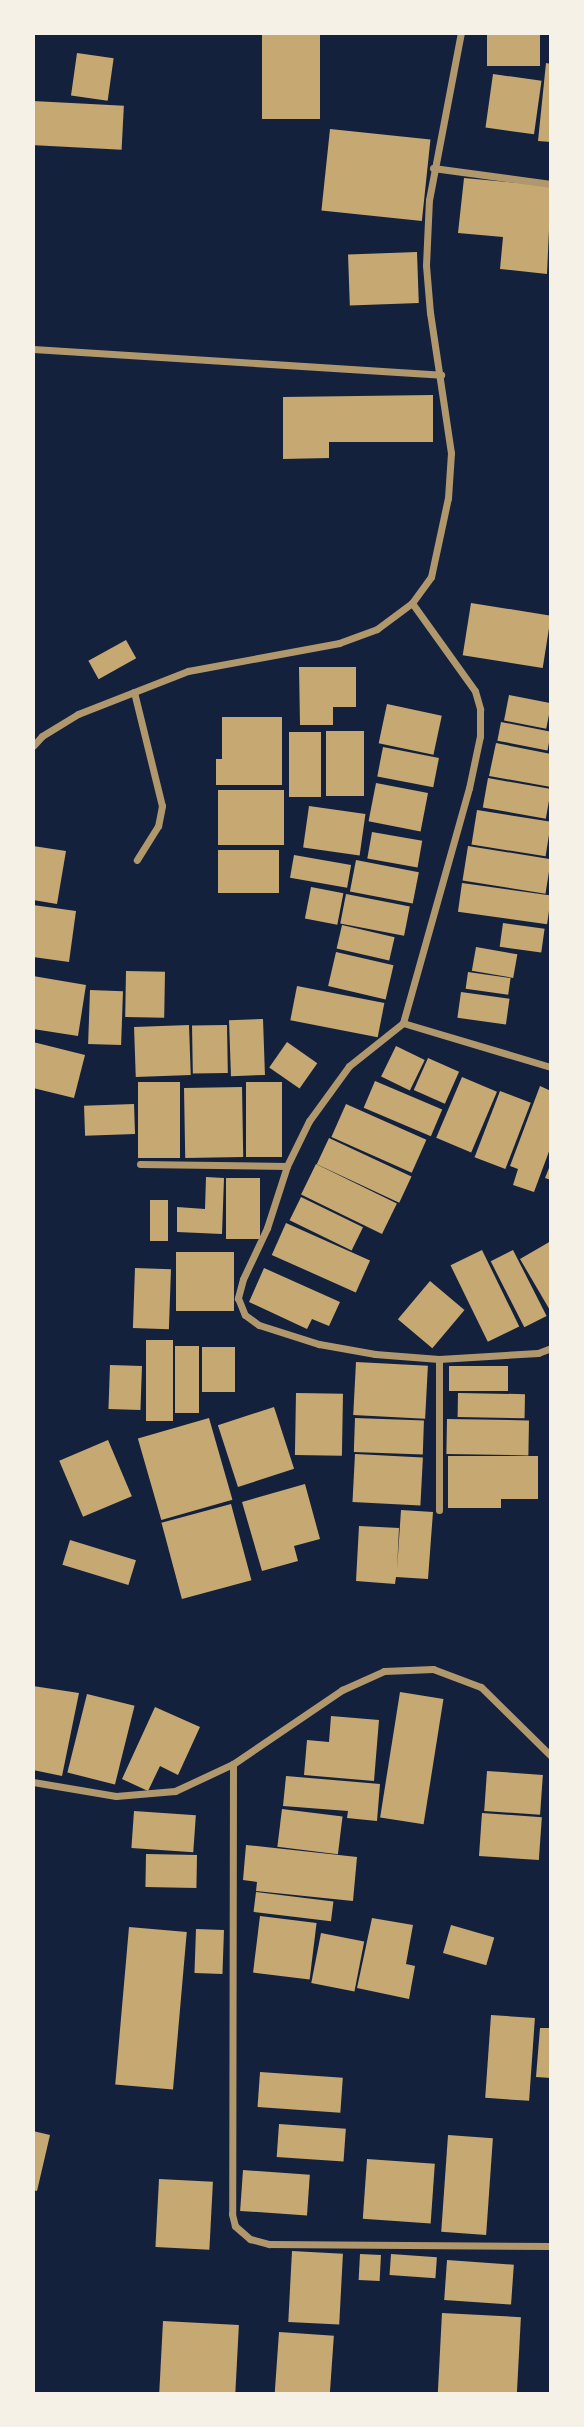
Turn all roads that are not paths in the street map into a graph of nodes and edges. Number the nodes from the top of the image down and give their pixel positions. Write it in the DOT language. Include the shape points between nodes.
graph roads {
  1 [pos="461,33"];
  2 [pos="433,168"];
  3 [pos="551,184"];
  4 [pos="33,349"];
  5 [pos="441,375"];
  6 [pos="412,603"];
  7 [pos="134,692"];
  8 [pos="33,746"];
  9 [pos="137,860"];
  10 [pos="403,1023"];
  11 [pos="551,1067"];
  12 [pos="140,1164"];
  13 [pos="287,1166"];
  14 [pos="551,1348"];
  15 [pos="439,1359"];
  16 [pos="439,1510"];
  17 [pos="551,1756"];
  18 [pos="233,1764"];
  19 [pos="33,1782"];
  20 [pos="551,2246"];
  1 -- 2 [label="street"];
  2 -- 3 [label="street"];
  2 -- 5 [label="street" via="426,265"];
  4 -- 5 [label="street"];
  5 -- 6 [label="street" via="451,453 448,498 431,577"];
  6 -- 7 [label="street" via="377,629 339,643 188,671"];
  6 -- 10 [label="street" via="475,691 480,736 470,788"];
  7 -- 8 [label="street" via="78,714"];
  7 -- 9 [label="street" via="162,806 158,826"];
  10 -- 11 [label="street"];
  10 -- 13 [label="street" via="372,1045 330,1088"];
  12 -- 13 [label="street"];
  13 -- 15 [label="street" via="267,1228 243,1279 238,1298 245,1315 259,1325 320,1344"];
  14 -- 15 [label="street" via="538,1353"];
  15 -- 16 [label="street"];
  17 -- 18 [label="street" via="481,1687 433,1669 384,1671 342,1690"];
  18 -- 19 [label="street" via="175,1791 116,1796"];
  18 -- 20 [label="street" via="235,2226 250,2239 269,2244"];
}
